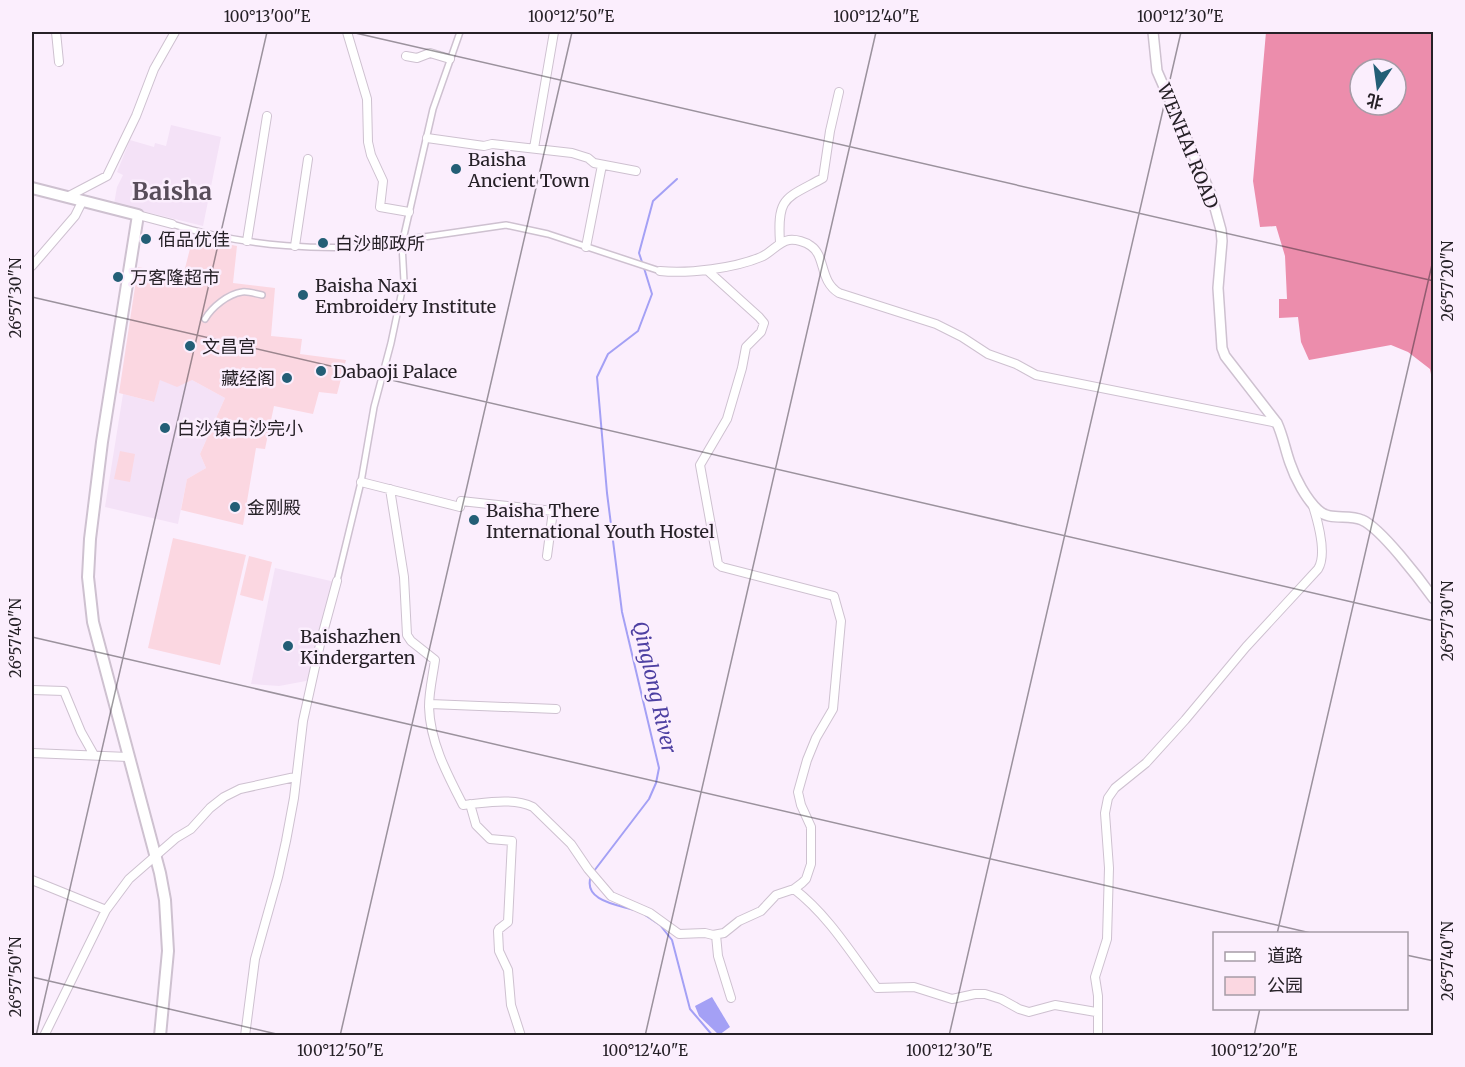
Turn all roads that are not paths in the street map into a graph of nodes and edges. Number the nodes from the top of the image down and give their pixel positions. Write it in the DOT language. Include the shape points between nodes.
graph roads {
  1 [pos="56,32"];
  2 [pos="175,32"];
  3 [pos="347,32"];
  4 [pos="460,32"];
  5 [pos="554,32"];
  6 [pos="1153,32"];
  7 [pos="406,56"];
  8 [pos="450,58"];
  9 [pos="59,62"];
  10 [pos="839,92"];
  11 [pos="267,116"];
  12 [pos="427,138"];
  13 [pos="534,148"];
  14 [pos="308,159"];
  15 [pos="602,165"];
  16 [pos="636,171"];
  17 [pos="32,188"];
  18 [pos="66,198"];
  19 [pos="82,202"];
  20 [pos="409,212"];
  21 [pos="138,215"];
  22 [pos="171,224"];
  23 [pos="247,241"];
  24 [pos="403,242"];
  25 [pos="780,243"];
  26 [pos="295,246"];
  27 [pos="585,247"];
  28 [pos="32,266"];
  29 [pos="707,270"];
  30 [pos="660,271"];
  31 [pos="262,295"];
  32 [pos="205,319"];
  33 [pos="1277,423"];
  34 [pos="361,482"];
  35 [pos="390,489"];
  36 [pos="1313,505"];
  37 [pos="547,556"];
  38 [pos="337,581"];
  39 [pos="1434,599"];
  40 [pos="32,690"];
  41 [pos="429,704"];
  42 [pos="556,709"];
  43 [pos="32,753"];
  44 [pos="93,755"];
  45 [pos="128,757"];
  46 [pos="295,777"];
  47 [pos="470,804"];
  48 [pos="155,855"];
  49 [pos="32,880"];
  50 [pos="794,889"];
  51 [pos="106,910"];
  52 [pos="716,935"];
  53 [pos="730,998"];
  54 [pos="1096,1012"];
  55 [pos="44,1035"];
  56 [pos="159,1035"];
  57 [pos="245,1035"];
  58 [pos="521,1035"];
  59 [pos="1098,1035"];
  1 -- 9 [label="street"];
  2 -- 18 [label="street" via="154,69 107,176"];
  3 -- 20 [label="street" via="367,99 369,149 383,180 380,207"];
  4 -- 8 [label="street"];
  5 -- 13 [label="street"];
  6 -- 33 [label="street, WENHAI ROAD" via="1155,65 1212,197 1221,230 1218,288 1222,348"];
  7 -- 8 [label="street" via="417,58 430,53"];
  8 -- 12 [label="street"];
  10 -- 25 [label="street" via="824,178 784,201"];
  11 -- 23 [label="street"];
  12 -- 13 [label="street"];
  12 -- 20 [label="street"];
  13 -- 15 [label="street" via="581,155"];
  14 -- 26 [label="street"];
  15 -- 16 [label="street"];
  15 -- 27 [label="street"];
  17 -- 18 [label="main road"];
  18 -- 19 [label="main road"];
  19 -- 21 [label="main road"];
  19 -- 28 [label="street" via="75,216"];
  20 -- 24 [label="street"];
  21 -- 22 [label="street"];
  21 -- 45 [label="main road" via="102,442 88,577 93,622"];
  22 -- 23 [label="street"];
  23 -- 26 [label="street"];
  24 -- 26 [label="street"];
  24 -- 27 [label="street" via="506,225"];
  24 -- 34 [label="street" via="404,281"];
  25 -- 29 [label="street" via="763,256"];
  25 -- 33 [label="street" via="797,241 814,248 827,281 838,293 936,324 988,354 1036,375"];
  27 -- 30 [label="street"];
  29 -- 30 [label="street"];
  29 -- 50 [label="street" via="764,323 746,347 727,418 699,467 718,564 834,596 840,616 833,709 816,738 798,792 811,827 811,864 806,879"];
  31 -- 32 [label="street" via="237,293 224,299"];
  33 -- 36 [label="street, WENHAI ROAD" via="1293,472"];
  34 -- 35 [label="street"];
  34 -- 38 [label="street"];
  35 -- 37 [label="street" via="460,507 461,501 553,511"];
  35 -- 41 [label="street" via="404,577 407,635 435,660"];
  36 -- 39 [label="street" via="1326,515 1354,517 1372,526"];
  36 -- 54 [label="street" via="1322,553 1318,569 1146,763 1108,798 1107,939 1095,977"];
  38 -- 46 [label="street" via="303,721"];
  40 -- 44 [label="street" via="64,692"];
  41 -- 42 [label="street"];
  41 -- 47 [label="street" via="442,765 463,805"];
  43 -- 44 [label="street"];
  44 -- 45 [label="street"];
  45 -- 48 [label="main road"];
  46 -- 48 [label="street" via="240,789 224,797 191,829"];
  46 -- 57 [label="street" via="278,878 252,978"];
  47 -- 52 [label="street" via="512,801 533,807 571,844 615,899 650,913 676,933"];
  47 -- 58 [label="street" via="476,825 490,839 512,841 508,922 498,931 499,951 508,970 511,1005"];
  48 -- 51 [label="street" via="129,879"];
  48 -- 56 [label="main road" via="168,927"];
  49 -- 51 [label="street"];
  50 -- 52 [label="street" via="776,895 761,911"];
  50 -- 54 [label="street" via="822,914 877,988 914,987 952,999 986,994 1029,1012 1054,1005"];
  51 -- 55 [label="street"];
  52 -- 53 [label="street"];
  54 -- 59 [label="street"];
}
